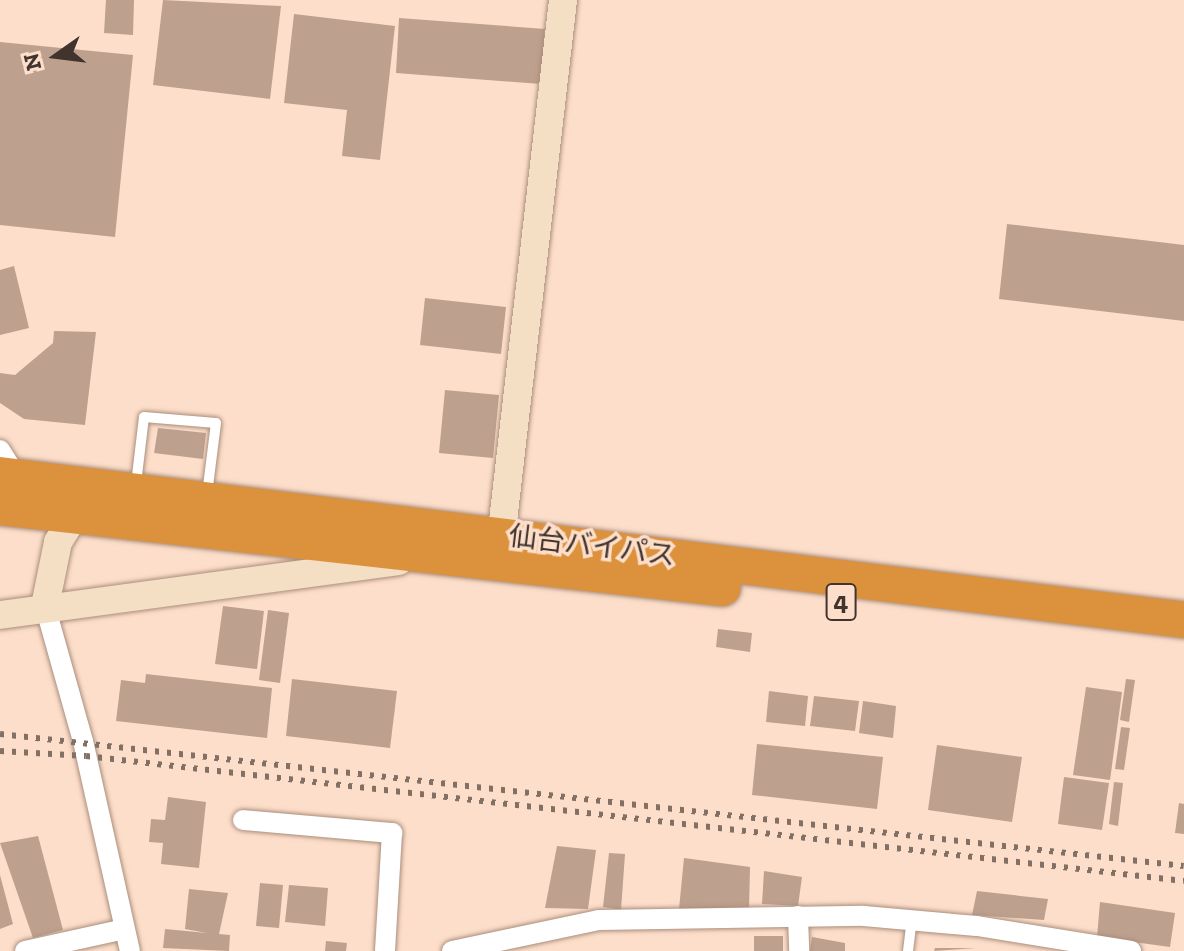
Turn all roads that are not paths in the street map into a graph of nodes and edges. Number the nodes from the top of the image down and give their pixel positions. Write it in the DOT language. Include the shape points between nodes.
graph roads {
  1 [pos="563,0"];
  2 [pos="4,477"];
  3 [pos="135,490"];
  4 [pos="206,499"];
  5 [pos="75,514"];
  6 [pos="500,548"];
  7 [pos="434,557"];
  8 [pos="45,606"];
  9 [pos="0,615"];
  10 [pos="1184,620"];
  11 [pos="1184,644"];
  12 [pos="243,820"];
  13 [pos="798,916"];
  14 [pos="912,920"];
  15 [pos="124,929"];
  16 [pos="25,951"];
  17 [pos="130,951"];
  18 [pos="385,951"];
  19 [pos="452,951"];
  20 [pos="799,951"];
  21 [pos="908,951"];
  22 [pos="1131,951"];
  1 -- 6 [label="street"];
  2 -- 5 [label="highway, 仙台バイパス / 4"];
  2 -- 5 [label="highway, 仙台バイパス / 4" via="38,510"];
  3 -- 4 [label="highway, 仙台バイパス / 4"];
  3 -- 4 [label="lane" via="144,417 216,423"];
  3 -- 5 [label="highway, 仙台バイパス / 4"];
  4 -- 6 [label="highway, 仙台バイパス / 4"];
  5 -- 7 [label="highway, 仙台バイパス / 4"];
  5 -- 8 [label="street"];
  6 -- 7 [label="highway, 仙台バイパス / 4"];
  6 -- 10 [label="highway, 仙台バイパス / 4"];
  6 -- 11 [label="highway, 仙台バイパス / 4"];
  7 -- 8 [label="street"];
  8 -- 9 [label="street"];
  8 -- 15 [label="street" via="83,741"];
  12 -- 18 [label="street" via="392,833"];
  13 -- 14 [label="street"];
  13 -- 19 [label="street" via="599,920"];
  13 -- 20 [label="street"];
  14 -- 21 [label="lane"];
  14 -- 22 [label="street"];
  15 -- 16 [label="street"];
  15 -- 17 [label="street"];
}
